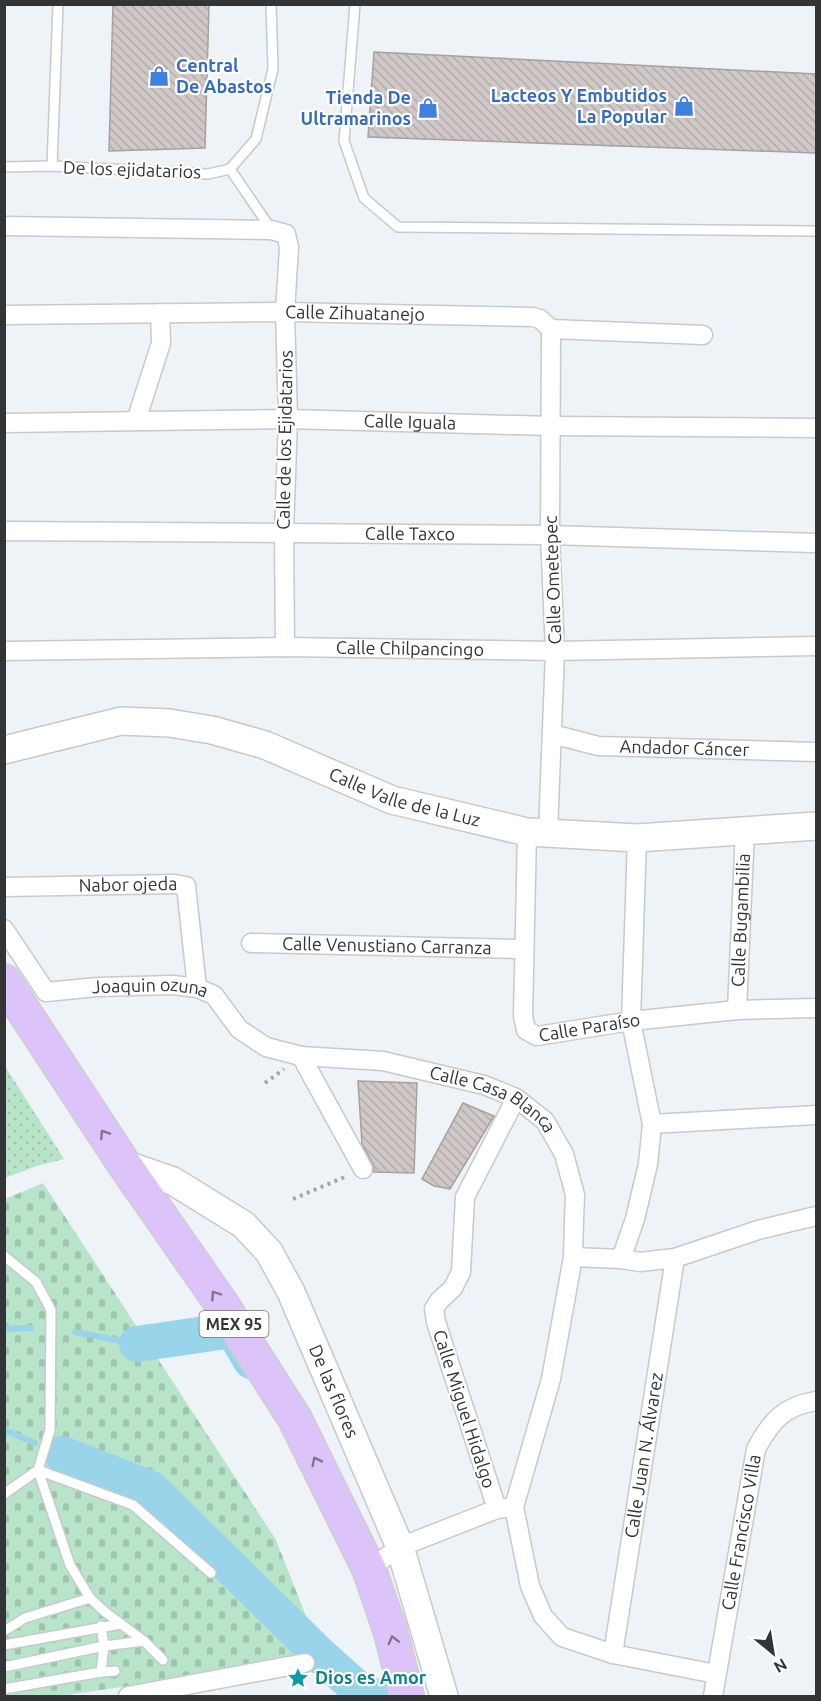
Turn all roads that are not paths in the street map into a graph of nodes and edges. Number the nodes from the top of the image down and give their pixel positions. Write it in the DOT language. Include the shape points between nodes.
graph roads {
  1 [pos="58,4"];
  2 [pos="272,4"];
  3 [pos="356,4"];
  4 [pos="52,166"];
  5 [pos="4,167"];
  6 [pos="230,169"];
  7 [pos="4,226"];
  8 [pos="816,231"];
  9 [pos="278,232"];
  10 [pos="285,312"];
  11 [pos="160,314"];
  12 [pos="4,315"];
  13 [pos="551,329"];
  14 [pos="703,335"];
  15 [pos="288,419"];
  16 [pos="136,421"];
  17 [pos="4,423"];
  18 [pos="551,426"];
  19 [pos="816,428"];
  20 [pos="4,531"];
  21 [pos="284,532"];
  22 [pos="550,535"];
  23 [pos="816,543"];
  24 [pos="816,646"];
  25 [pos="285,647"];
  26 [pos="4,651"];
  27 [pos="555,651"];
  28 [pos="552,734"];
  29 [pos="4,750"];
  30 [pos="816,752"];
  31 [pos="816,825"];
  32 [pos="745,830"];
  33 [pos="538,832"];
  34 [pos="637,838"];
  35 [pos="4,887"];
  36 [pos="4,929"];
  37 [pos="251,942"];
  38 [pos="523,949"];
  39 [pos="4,981"];
  40 [pos="197,988"];
  41 [pos="816,1008"];
  42 [pos="737,1010"];
  43 [pos="631,1021"];
  44 [pos="301,1056"];
  45 [pos="516,1098"];
  46 [pos="816,1115"];
  47 [pos="652,1124"];
  48 [pos="124,1164"];
  49 [pos="363,1169"];
  50 [pos="816,1216"];
  51 [pos="4,1256"];
  52 [pos="573,1257"];
  53 [pos="675,1258"];
  54 [pos="621,1259"];
  55 [pos="816,1401"];
  56 [pos="38,1470"];
  57 [pos="4,1494"];
  58 [pos="505,1508"];
  59 [pos="400,1547"];
  60 [pos="369,1569"];
  61 [pos="211,1574"];
  62 [pos="90,1598"];
  63 [pos="121,1624"];
  64 [pos="101,1626"];
  65 [pos="4,1631"];
  66 [pos="144,1641"];
  67 [pos="4,1646"];
  68 [pos="104,1646"];
  69 [pos="613,1654"];
  70 [pos="163,1660"];
  71 [pos="305,1663"];
  72 [pos="4,1666"];
  73 [pos="115,1671"];
  74 [pos="102,1672"];
  75 [pos="716,1674"];
  76 [pos="4,1689"];
  77 [pos="128,1696"];
  78 [pos="407,1696"];
  79 [pos="444,1696"];
  80 [pos="712,1696"];
  1 -- 4 [label="lane, De los ejidatarios"];
  2 -- 6 [label="lane" via="273,69 256,139"];
  3 -- 8 [label="lane" via="344,141 364,198 398,227"];
  4 -- 5 [label="lane"];
  4 -- 6 [label="lane, De los ejidatarios" via="208,174"];
  6 -- 9 [label="lane"];
  7 -- 9 [label="street"];
  9 -- 10 [label="street, Calle de los Ejidatarios" via="289,247"];
  10 -- 11 [label="street, Calle Zihuatanejo"];
  10 -- 13 [label="street, Calle Zihuatanejo" via="532,317"];
  10 -- 15 [label="street, Calle de los Ejidatarios"];
  11 -- 12 [label="street, Calle Zihuatanejo"];
  11 -- 16 [label="street" via="161,343"];
  13 -- 14 [label="street, Calle Zihuatanejo"];
  13 -- 18 [label="street, Calle Ometepec"];
  15 -- 16 [label="street, Calle Iguala"];
  15 -- 18 [label="street, Calle Iguala"];
  15 -- 21 [label="street, Calle de los Ejidatarios"];
  16 -- 17 [label="street, Calle Iguala"];
  18 -- 19 [label="street, Calle Iguala"];
  18 -- 22 [label="street, Calle Ometepec"];
  20 -- 21 [label="street, Calle Taxco"];
  21 -- 22 [label="street, Calle Taxco"];
  21 -- 25 [label="street, Calle de los Ejidatarios"];
  22 -- 23 [label="street, Calle Taxco"];
  22 -- 27 [label="street, Calle Ometepec"];
  24 -- 27 [label="street, Calle Chilpancingo"];
  25 -- 26 [label="street, Calle Chilpancingo"];
  25 -- 27 [label="street, Calle Chilpancingo"];
  27 -- 28 [label="street, Calle Ometepec"];
  28 -- 30 [label="street, Andador Cáncer" via="597,746"];
  28 -- 33 [label="street, Calle Ometepec"];
  29 -- 33 [label="street, Calle Valle de la Luz" via="122,721 169,723 265,745 392,800"];
  31 -- 32 [label="street, Calle Valle de la Luz"];
  32 -- 34 [label="street, Calle Valle de la Luz"];
  32 -- 42 [label="street, Calle Bugambilia"];
  33 -- 34 [label="street, Calle Valle de la Luz"];
  33 -- 38 [label="street, Calle Paraíso"];
  34 -- 43 [label="street"];
  35 -- 40 [label="street, Nabor ojeda" via="186,886"];
  36 -- 40 [label="street, Joaquin ozuna" via="46,992 97,987"];
  37 -- 38 [label="street, Calle Venustiano Carranza"];
  38 -- 43 [label="street, Calle Paraíso" via="526,1030 537,1036"];
  48 -- 39 [label="highway, MEX 95, one-way"];
  40 -- 44 [label="street, Joaquin ozuna" via="214,995 239,1029 266,1047"];
  41 -- 42 [label="street, Calle Paraíso"];
  42 -- 43 [label="street, Calle Paraíso"];
  43 -- 47 [label="street"];
  44 -- 45 [label="street, Calle Casa Blanca" via="384,1061 484,1085"];
  44 -- 49 [label="street"];
  45 -- 52 [label="street, Calle Casa Blanca" via="544,1121 564,1154 575,1195"];
  45 -- 58 [label="street, Calle Miguel Hidalgo" via="465,1197 461,1272 434,1309"];
  46 -- 47 [label="street"];
  47 -- 54 [label="street" via="648,1164"];
  48 -- 59 [label="street, De las flores" via="173,1181 244,1226 268,1252 291,1292"];
  60 -- 48 [label="highway, MEX 95, one-way" via="295,1419"];
  50 -- 53 [label="street" via="758,1230"];
  51 -- 56 [label="lane" via="36,1282 51,1310 50,1430"];
  52 -- 54 [label="street"];
  52 -- 58 [label="street, Calle Casa Blanca" via="551,1379"];
  53 -- 54 [label="street" via="640,1262"];
  53 -- 69 [label="street, Calle Juan N. Álvarez"];
  55 -- 75 [label="street, Calle Francisco Villa" via="784,1412 768,1427 756,1449"];
  56 -- 57 [label="lane"];
  56 -- 61 [label="lane" via="133,1505"];
  56 -- 62 [label="lane" via="70,1565"];
  58 -- 59 [label="street"];
  58 -- 69 [label="street" via="543,1616 562,1637"];
  59 -- 60 [label="street"];
  59 -- 79 [label="street, De las flores"];
  78 -- 60 [label="highway, MEX 95, one-way"];
  62 -- 63 [label="lane"];
  62 -- 65 [label="lane" via="25,1618"];
  63 -- 64 [label="lane"];
  63 -- 66 [label="lane"];
  64 -- 67 [label="lane"];
  64 -- 68 [label="lane"];
  66 -- 68 [label="lane"];
  66 -- 70 [label="lane"];
  68 -- 72 [label="lane"];
  68 -- 74 [label="lane"];
  69 -- 75 [label="street"];
  71 -- 77 [label="street"];
  73 -- 74 [label="lane"];
  74 -- 76 [label="lane"];
  75 -- 80 [label="street, Calle Francisco Villa"];
}
